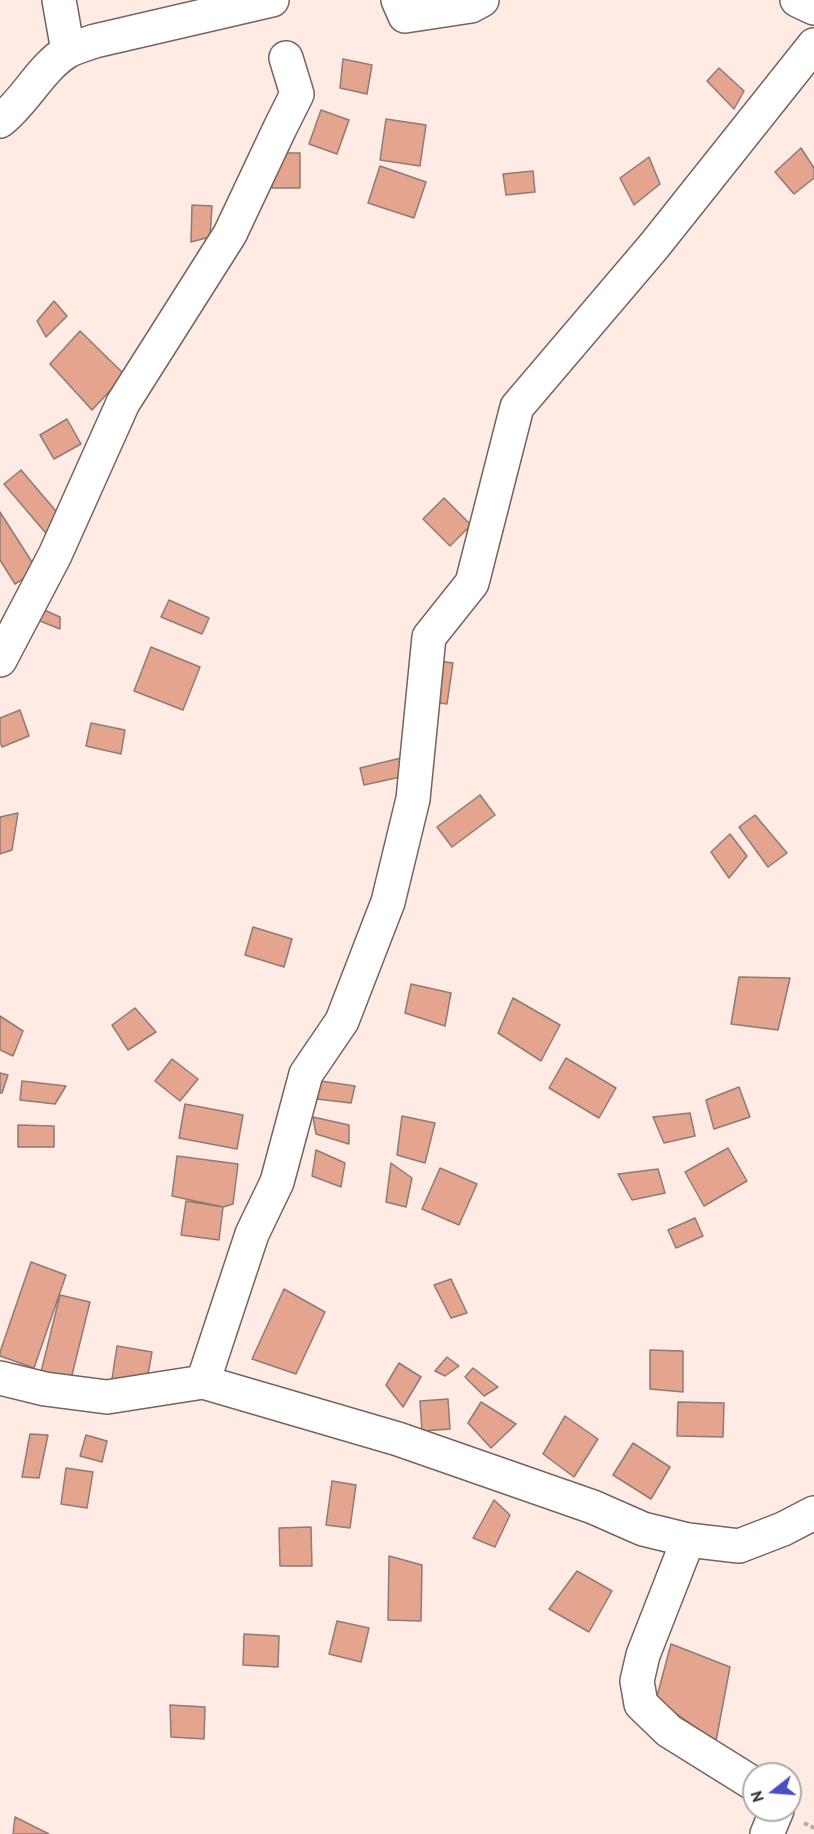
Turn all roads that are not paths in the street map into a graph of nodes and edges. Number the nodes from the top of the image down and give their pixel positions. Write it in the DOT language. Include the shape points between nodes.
graph roads {
  1 [pos="60,0"];
  2 [pos="272,0"];
  3 [pos="398,0"];
  4 [pos="482,0"];
  5 [pos="797,0"];
  6 [pos="814,8"];
  7 [pos="814,45"];
  8 [pos="68,51"];
  9 [pos="286,58"];
  10 [pos="0,121"];
  11 [pos="0,660"];
  12 [pos="0,1378"];
  13 [pos="203,1382"];
  14 [pos="814,1513"];
  15 [pos="688,1540"];
  16 [pos="742,1777"];
  1 -- 8 [label="street"];
  2 -- 8 [label="street" via="95,41"];
  3 -- 4 [label="street" via="405,16 471,6"];
  5 -- 6 [label="street"];
  7 -- 13 [label="street" via="654,246 517,407 472,583 429,637 413,799 388,902 342,1021 306,1074 277,1182 252,1234"];
  8 -- 10 [label="street"];
  9 -- 11 [label="street" via="297,94 230,234 123,403 55,555"];
  12 -- 13 [label="street" via="107,1397"];
  13 -- 15 [label="street" via="398,1439 593,1506 643,1529"];
  14 -- 15 [label="street" via="739,1546"];
  15 -- 16 [label="street" via="643,1655 637,1681 641,1704 669,1731"];
}
